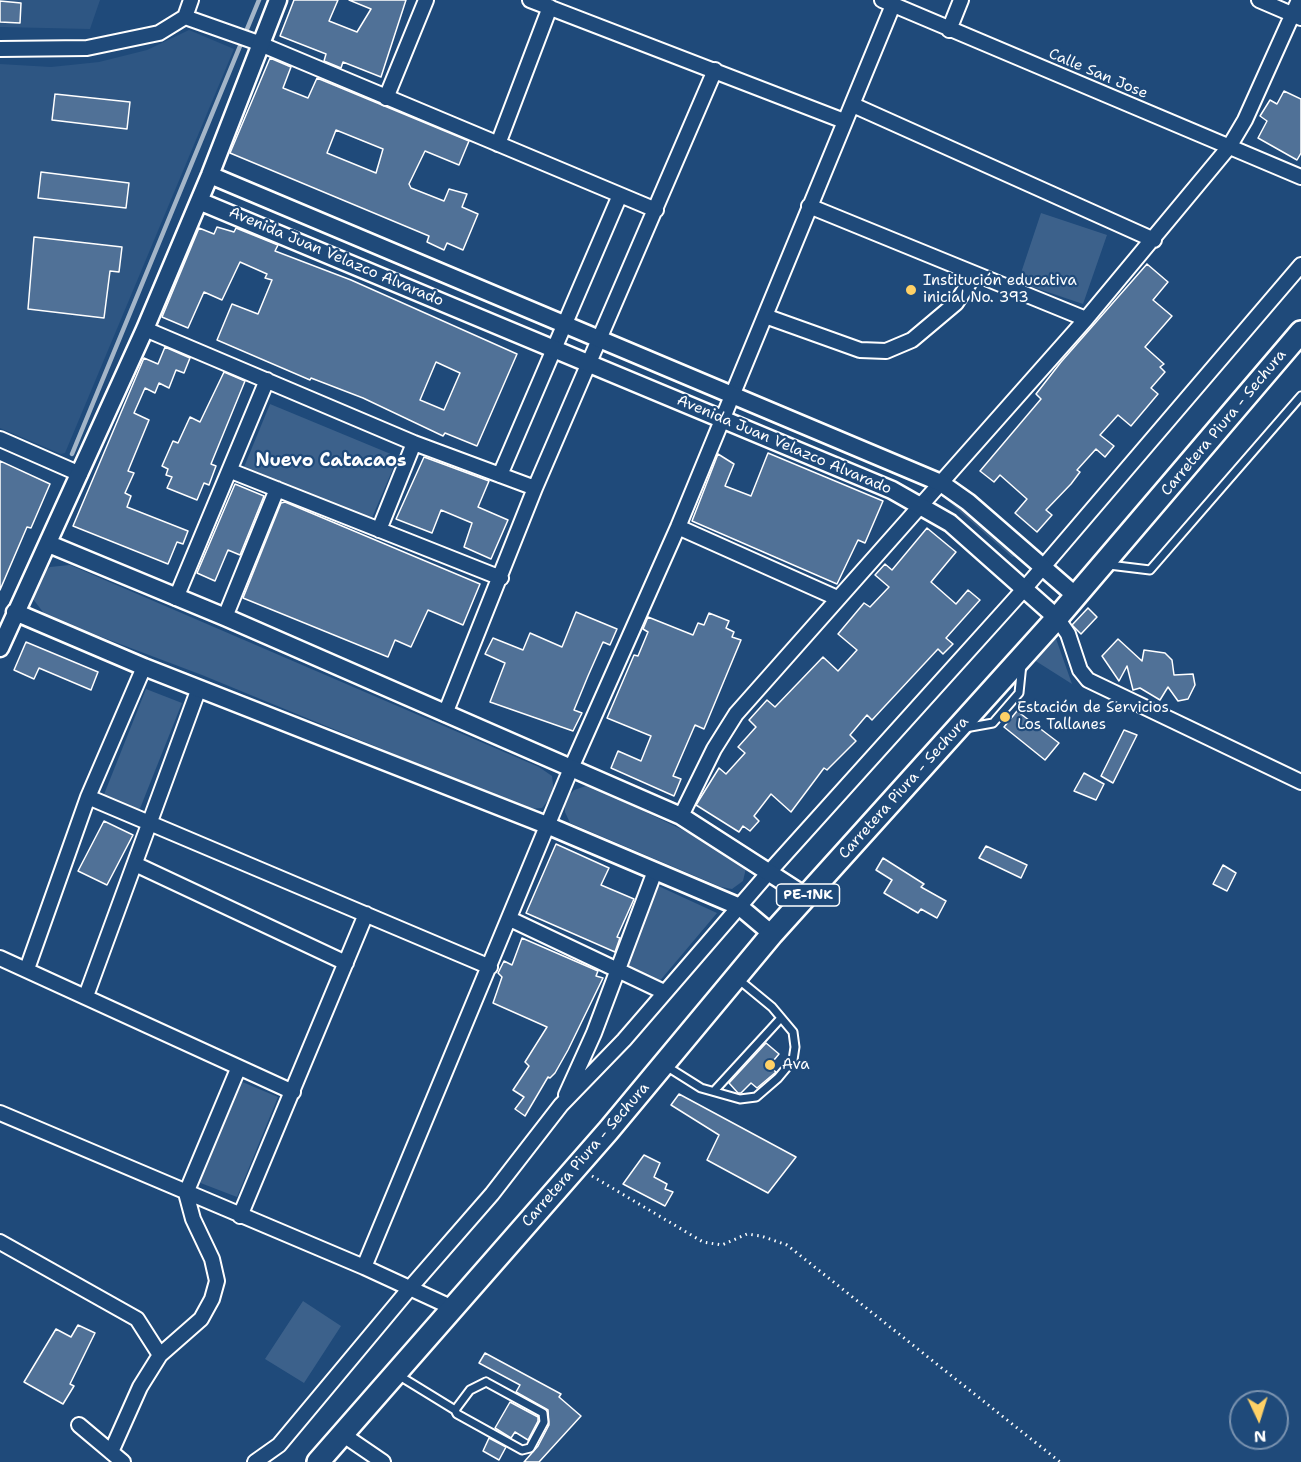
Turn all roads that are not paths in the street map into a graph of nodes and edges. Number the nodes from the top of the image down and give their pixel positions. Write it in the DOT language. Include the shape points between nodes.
graph roads {
  1 [pos="191,0"];
  2 [pos="278,0"];
  3 [pos="426,0"];
  4 [pos="530,0"];
  5 [pos="961,0"];
  6 [pos="1259,0"];
  7 [pos="1299,0"];
  8 [pos="887,2"];
  9 [pos="550,8"];
  10 [pos="1297,16"];
  11 [pos="185,17"];
  12 [pos="949,30"];
  13 [pos="256,43"];
  14 [pos="0,48"];
  15 [pos="715,70"];
  16 [pos="386,98"];
  17 [pos="852,105"];
  18 [pos="844,121"];
  19 [pos="498,144"];
  20 [pos="1229,147"];
  21 [pos="210,175"];
  22 [pos="1301,177"];
  23 [pos="620,195"];
  24 [pos="200,201"];
  25 [pos="809,206"];
  26 [pos="656,210"];
  27 [pos="1154,240"];
  28 [pos="1301,265"];
  29 [pos="975,274"];
  30 [pos="765,316"];
  31 [pos="1086,320"];
  32 [pos="566,324"];
  33 [pos="145,329"];
  34 [pos="1301,332"];
  35 [pos="599,338"];
  36 [pos="556,348"];
  37 [pos="589,362"];
  38 [pos="267,380"];
  39 [pos="734,395"];
  40 [pos="1301,396"];
  41 [pos="722,421"];
  42 [pos="0,439"];
  43 [pos="414,443"];
  44 [pos="231,471"];
  45 [pos="80,474"];
  46 [pos="500,475"];
  47 [pos="941,483"];
  48 [pos="535,488"];
  49 [pos="277,489"];
  50 [pos="922,504"];
  51 [pos="678,527"];
  52 [pos="379,530"];
  53 [pos="49,544"];
  54 [pos="1104,564"];
  55 [pos="1043,567"];
  56 [pos="501,578"];
  57 [pos="1025,588"];
  58 [pos="1076,596"];
  59 [pos="176,598"];
  60 [pos="837,598"];
  61 [pos="15,612"];
  62 [pos="225,617"];
  63 [pos="1057,618"];
  64 [pos="0,648"];
  65 [pos="144,667"];
  66 [pos="199,688"];
  67 [pos="445,714"];
  68 [pos="572,766"];
  69 [pos="1301,782"];
  70 [pos="88,797"];
  71 [pos="681,816"];
  72 [pos="150,823"];
  73 [pos="549,826"];
  74 [pos="135,864"];
  75 [pos="655,871"];
  76 [pos="770,871"];
  77 [pos="807,897"];
  78 [pos="740,907"];
  79 [pos="366,914"];
  80 [pos="510,919"];
  81 [pos="772,934"];
  82 [pos="0,958"];
  83 [pos="346,963"];
  84 [pos="490,967"];
  85 [pos="27,969"];
  86 [pos="617,969"];
  87 [pos="736,977"];
  88 [pos="664,992"];
  89 [pos="86,996"];
  90 [pos="781,1018"];
  91 [pos="663,1065"];
  92 [pos="237,1069"];
  93 [pos="714,1091"];
  94 [pos="293,1092"];
  95 [pos="561,1105"];
  96 [pos="0,1113"];
  97 [pos="186,1193"];
  98 [pos="240,1216"];
  99 [pos="0,1242"];
  100 [pos="364,1267"];
  101 [pos="410,1288"];
  102 [pos="453,1308"];
  103 [pos="160,1355"];
  104 [pos="395,1374"];
  105 [pos="455,1410"];
  106 [pos="79,1425"];
  107 [pos="342,1434"];
  108 [pos="111,1452"];
  109 [pos="123,1462"];
  110 [pos="255,1462"];
  111 [pos="318,1462"];
  112 [pos="383,1462"];
  1 -- 11 [label="street"];
  2 -- 13 [label="street"];
  3 -- 16 [label="street"];
  4 -- 9 [label="street"];
  5 -- 12 [label="street"];
  6 -- 10 [label="street"];
  7 -- 10 [label="street"];
  8 -- 12 [label="street, Calle San Jose"];
  8 -- 17 [label="street"];
  9 -- 15 [label="street"];
  9 -- 19 [label="street"];
  10 -- 20 [label="street"];
  11 -- 13 [label="street"];
  11 -- 14 [label="street" via="159,33 87,48"];
  12 -- 20 [label="street, Calle San Jose"];
  13 -- 16 [label="street"];
  13 -- 21 [label="street"];
  15 -- 18 [label="street"];
  15 -- 26 [label="street"];
  16 -- 19 [label="street"];
  17 -- 18 [label="street"];
  17 -- 27 [label="street"];
  18 -- 25 [label="street"];
  19 -- 23 [label="street"];
  20 -- 22 [label="street, Calle San Jose"];
  20 -- 27 [label="street"];
  21 -- 24 [label="street"];
  21 -- 32 [label="street, Avenida Juan Velazco Alvarado"];
  23 -- 26 [label="street"];
  23 -- 32 [label="street"];
  24 -- 33 [label="street"];
  24 -- 36 [label="street, Avenida Juan Velazco Alvarado"];
  25 -- 29 [label="street"];
  25 -- 30 [label="street"];
  26 -- 35 [label="street"];
  27 -- 31 [label="street"];
  28 -- 55 [label="street"];
  29 -- 30 [label="street" via="956,303 912,340 886,351 860,350"];
  29 -- 31 [label="street"];
  30 -- 39 [label="street"];
  31 -- 47 [label="street"];
  32 -- 35 [label="street, Avenida Juan Velazco Alvarado"];
  32 -- 36 [label="street"];
  33 -- 38 [label="street"];
  33 -- 45 [label="street"];
  34 -- 54 [label="main road, Carretera Piura - Sechura / PE-1NK"];
  35 -- 37 [label="street"];
  35 -- 39 [label="street, Avenida Juan Velazco Alvarado"];
  36 -- 37 [label="street, Avenida Juan Velazco Alvarado"];
  36 -- 46 [label="street"];
  37 -- 41 [label="street, Avenida Juan Velazco Alvarado"];
  37 -- 48 [label="street"];
  38 -- 43 [label="street"];
  38 -- 44 [label="street"];
  39 -- 41 [label="street"];
  39 -- 47 [label="street, Avenida Juan Velazco Alvarado"];
  40 -- 54 [label="lane" via="1150,570"];
  41 -- 50 [label="street, Avenida Juan Velazco Alvarado"];
  41 -- 51 [label="street"];
  42 -- 45 [label="street"];
  43 -- 46 [label="street"];
  43 -- 52 [label="street"];
  44 -- 49 [label="street"];
  44 -- 59 [label="street"];
  45 -- 53 [label="street"];
  46 -- 48 [label="street"];
  47 -- 50 [label="street"];
  47 -- 55 [label="street, Avenida Juan Velazco Alvarado"];
  48 -- 56 [label="street"];
  49 -- 52 [label="street"];
  49 -- 62 [label="street"];
  50 -- 57 [label="street, Avenida Juan Velazco Alvarado"];
  50 -- 60 [label="street"];
  51 -- 60 [label="street"];
  51 -- 68 [label="street"];
  52 -- 56 [label="street"];
  53 -- 59 [label="street"];
  53 -- 61 [label="street"];
  54 -- 58 [label="main road, Carretera Piura - Sechura / PE-1NK"];
  55 -- 57 [label="street"];
  55 -- 58 [label="street, Avenida Juan Velazco Alvarado"];
  56 -- 67 [label="street"];
  57 -- 63 [label="street, Avenida Juan Velazco Alvarado"];
  57 -- 76 [label="street"];
  58 -- 63 [label="main road, Carretera Piura - Sechura / PE-1NK"];
  59 -- 62 [label="street"];
  60 -- 71 [label="street" via="736,714"];
  61 -- 64 [label="street"];
  61 -- 65 [label="street"];
  62 -- 67 [label="street"];
  63 -- 69 [label="street, Avenida Juan Velazco Alvarado" via="1088,680"];
  63 -- 77 [label="main road, Carretera Piura - Sechura / PE-1NK"];
  65 -- 66 [label="street"];
  65 -- 70 [label="street"];
  66 -- 72 [label="street"];
  66 -- 73 [label="street"];
  67 -- 68 [label="street"];
  68 -- 71 [label="street"];
  68 -- 73 [label="street"];
  70 -- 72 [label="street"];
  70 -- 85 [label="street"];
  71 -- 76 [label="street"];
  72 -- 74 [label="street"];
  72 -- 79 [label="street"];
  73 -- 75 [label="street"];
  73 -- 80 [label="street"];
  74 -- 83 [label="street"];
  74 -- 89 [label="street"];
  75 -- 78 [label="street"];
  75 -- 86 [label="street"];
  76 -- 77 [label="street"];
  76 -- 78 [label="street"];
  77 -- 81 [label="main road, Carretera Piura - Sechura / PE-1NK"];
  78 -- 81 [label="street"];
  78 -- 88 [label="street"];
  79 -- 83 [label="street"];
  79 -- 84 [label="street"];
  80 -- 84 [label="street"];
  80 -- 86 [label="street"];
  81 -- 87 [label="main road, Carretera Piura - Sechura / PE-1NK"];
  82 -- 85 [label="street"];
  83 -- 94 [label="street"];
  84 -- 100 [label="street"];
  85 -- 89 [label="street"];
  86 -- 88 [label="street"];
  86 -- 95 [label="street" via="594,1033"];
  87 -- 90 [label="lane"];
  87 -- 91 [label="main road, Carretera Piura - Sechura / PE-1NK"];
  88 -- 95 [label="street"];
  89 -- 92 [label="street"];
  90 -- 93 [label="lane"];
  90 -- 93 [label="lane" via="793,1032 795,1047 793,1060 778,1078 756,1097 740,1098"];
  91 -- 93 [label="lane" via="701,1088"];
  91 -- 102 [label="main road, Carretera Piura - Sechura / PE-1NK"];
  92 -- 94 [label="street"];
  92 -- 97 [label="street"];
  94 -- 98 [label="street"];
  95 -- 101 [label="street" via="492,1194"];
  96 -- 97 [label="street"];
  97 -- 98 [label="street"];
  97 -- 103 [label="street" via="217,1281 201,1319"];
  98 -- 100 [label="street"];
  99 -- 103 [label="street" via="138,1319"];
  100 -- 101 [label="street"];
  101 -- 102 [label="street"];
  101 -- 110 [label="street" via="279,1445"];
  102 -- 104 [label="main road, Carretera Piura - Sechura / PE-1NK"];
  103 -- 108 [label="street" via="140,1387"];
  104 -- 105 [label="lane"];
  104 -- 107 [label="main road, Carretera Piura - Sechura / PE-1NK"];
  105 -- 105 [label="lane" via="522,1450 530,1448 544,1422 543,1413 486,1382 470,1390"];
  106 -- 108 [label="street"];
  107 -- 111 [label="main road, Carretera Piura - Sechura / PE-1NK"];
  107 -- 112 [label="street"];
  108 -- 109 [label="street"];
}
